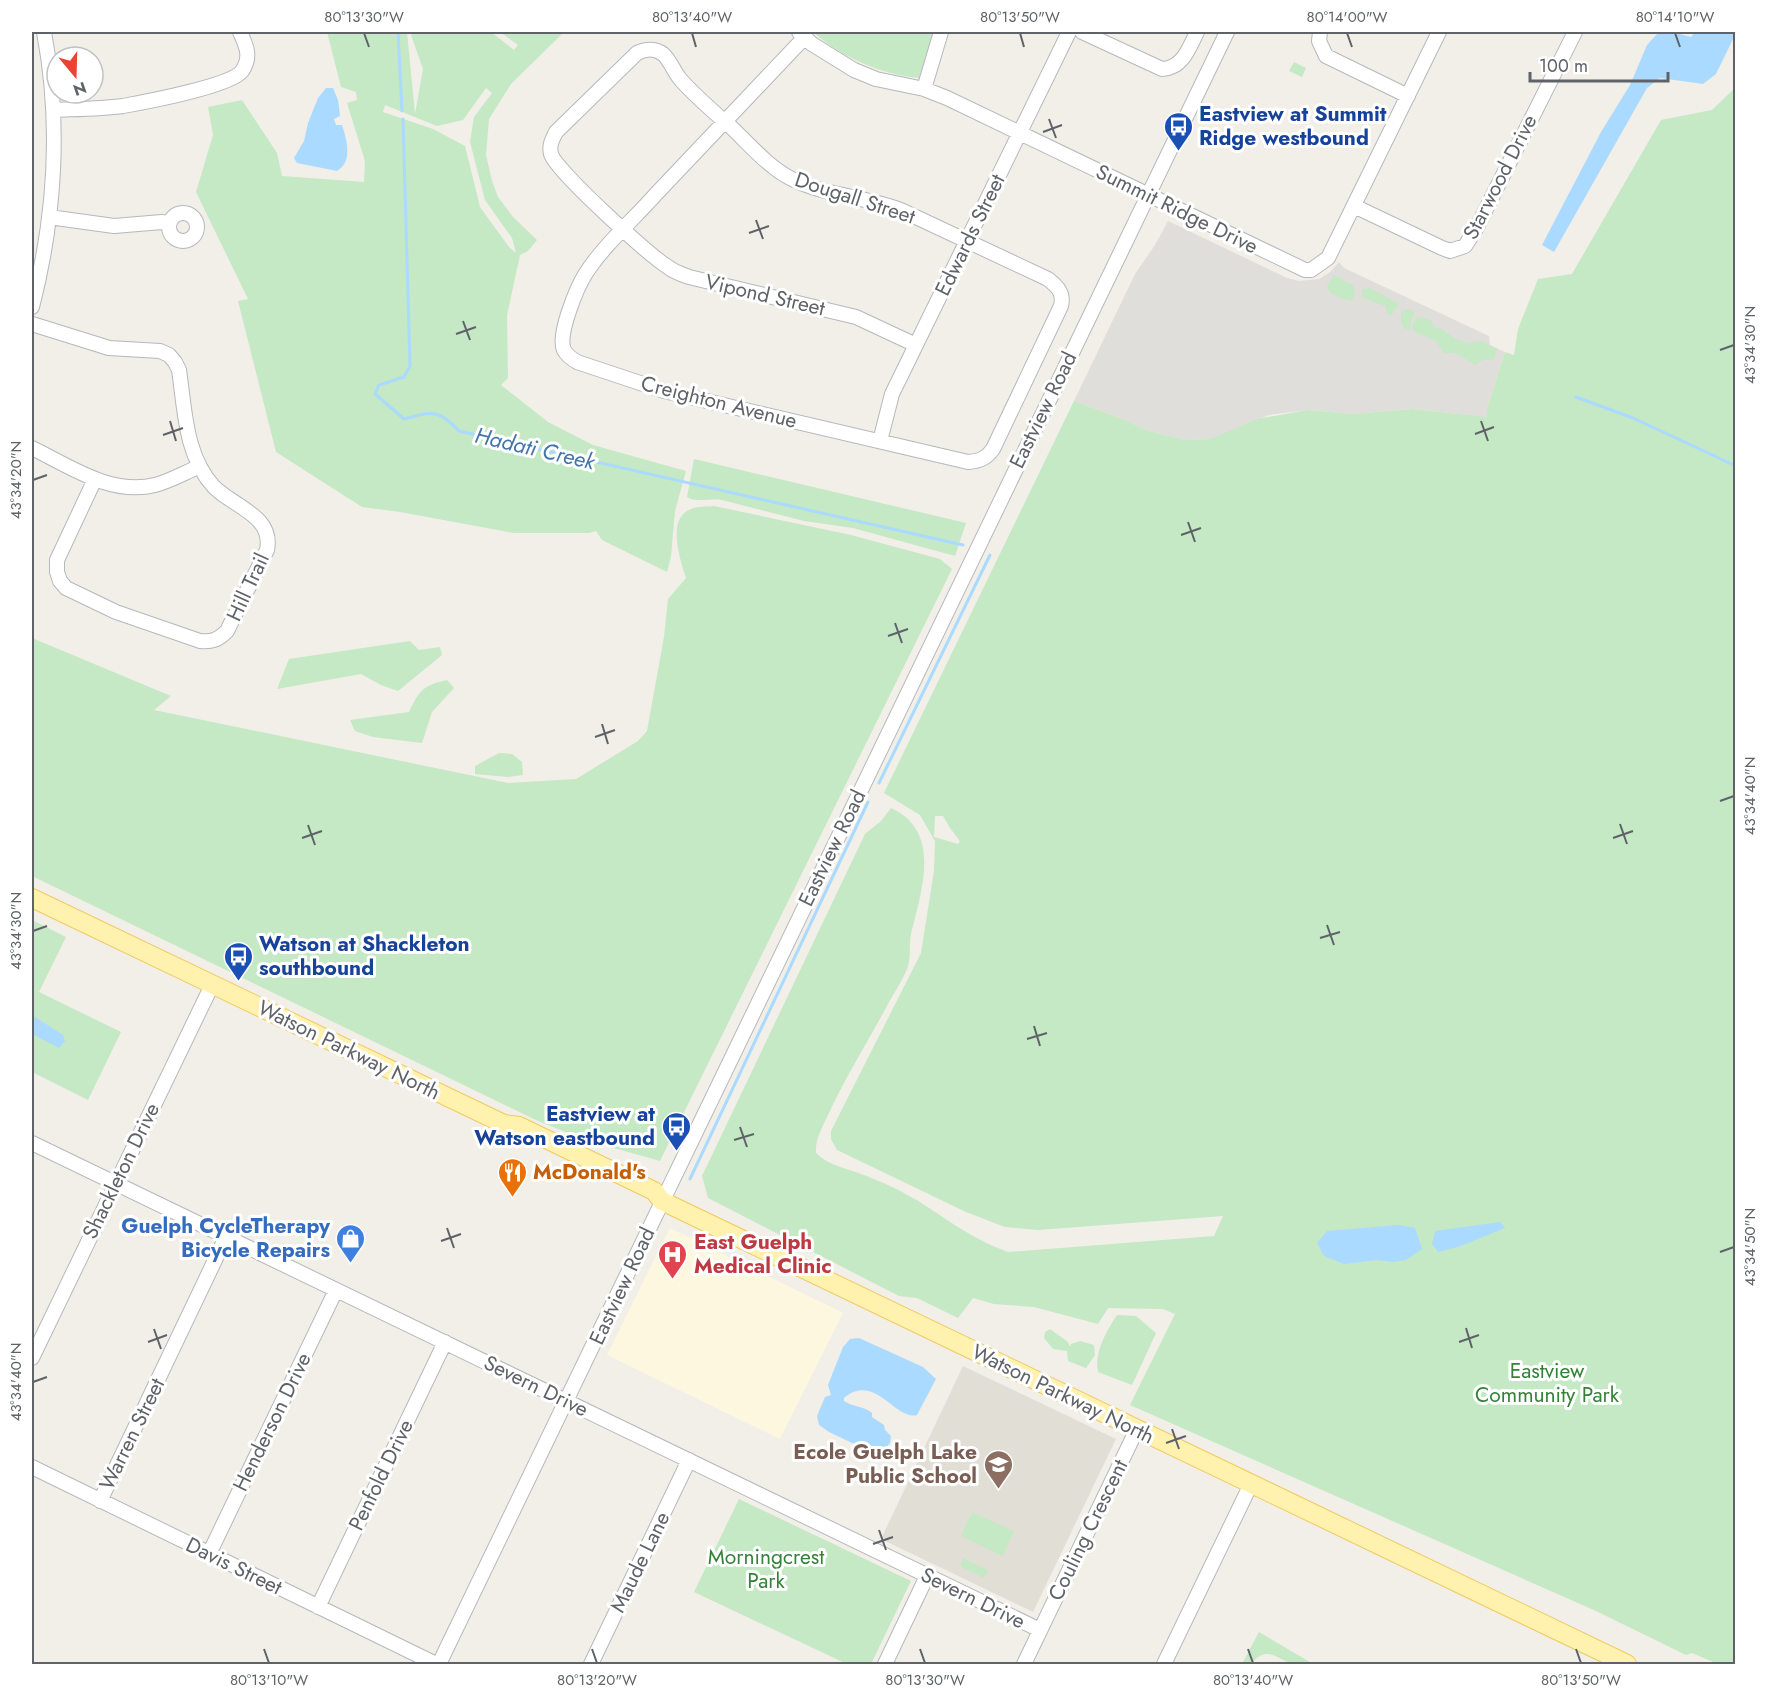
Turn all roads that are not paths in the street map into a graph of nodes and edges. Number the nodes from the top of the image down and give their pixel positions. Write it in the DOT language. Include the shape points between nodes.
graph roads {
  1 [pos="44,32"];
  2 [pos="240,32"];
  3 [pos="941,32"];
  4 [pos="1069,32"];
  5 [pos="1082,32"];
  6 [pos="1197,32"];
  7 [pos="1227,32"];
  8 [pos="1320,32"];
  9 [pos="1439,32"];
  10 [pos="1575,32"];
  11 [pos="801,35"];
  12 [pos="924,89"];
  13 [pos="1408,96"];
  14 [pos="53,110"];
  15 [pos="725,121"];
  16 [pos="1020,133"];
  17 [pos="1148,195"];
  18 [pos="1354,206"];
  19 [pos="49,217"];
  20 [pos="168,224"];
  21 [pos="624,229"];
  22 [pos="966,241"];
  23 [pos="32,307"];
  24 [pos="32,324"];
  25 [pos="916,345"];
  26 [pos="880,441"];
  27 [pos="32,448"];
  28 [pos="198,467"];
  29 [pos="95,479"];
  30 [pos="32,898"];
  31 [pos="212,985"];
  32 [pos="32,1143"];
  33 [pos="116,1184"];
  34 [pos="662,1201"];
  35 [pos="226,1237"];
  36 [pos="336,1290"];
  37 [pos="445,1342"];
  38 [pos="32,1358"];
  39 [pos="567,1401"];
  40 [pos="1137,1429"];
  41 [pos="688,1460"];
  42 [pos="32,1467"];
  43 [pos="1251,1484"];
  44 [pos="100,1500"];
  45 [pos="209,1554"];
  46 [pos="927,1576"];
  47 [pos="318,1607"];
  48 [pos="1040,1630"];
  49 [pos="437,1665"];
  50 [pos="591,1665"];
  51 [pos="885,1665"];
  52 [pos="1024,1665"];
  53 [pos="1164,1665"];
  54 [pos="1627,1665"];
  1 -- 14 [label="street"];
  2 -- 14 [label="street" via="248,56 237,77 122,106"];
  3 -- 12 [label="street"];
  4 -- 16 [label="street, Edwards Street"];
  5 -- 6 [label="street" via="1162,69 1170,69 1184,58"];
  7 -- 17 [label="street, Eastview Road"];
  8 -- 13 [label="street" via="1319,41 1326,56"];
  9 -- 13 [label="street, Summit Ridge Drive"];
  10 -- 18 [label="street, Starwood Drive" via="1465,246 1442,248"];
  11 -- 12 [label="street, Summit Ridge Drive" via="854,70"];
  11 -- 15 [label="street, Creighton Avenue"];
  12 -- 16 [label="street, Summit Ridge Drive"];
  13 -- 18 [label="street, Summit Ridge Drive"];
  14 -- 19 [label="street"];
  15 -- 21 [label="street, Creighton Avenue"];
  15 -- 21 [label="street, Dougall Street" via="679,78 663,54 644,50 555,132 550,145 556,164"];
  15 -- 22 [label="street, Dougall Street" via="791,179 889,205"];
  16 -- 17 [label="street, Summit Ridge Drive"];
  16 -- 22 [label="street, Edwards Street"];
  17 -- 18 [label="street, Summit Ridge Drive" via="1305,270 1328,258"];
  17 -- 34 [label="street, Eastview Road"];
  19 -- 20 [label="street" via="114,226"];
  19 -- 23 [label="street"];
  21 -- 25 [label="street, Vipond Street" via="677,273 856,317"];
  21 -- 26 [label="street, Creighton Avenue" via="594,262 579,286 563,332 564,351 570,358 664,391"];
  22 -- 25 [label="street, Edwards Street"];
  22 -- 26 [label="street, Creighton Avenue" via="1048,279 1061,292 1061,306 986,458 968,462"];
  24 -- 28 [label="street, Hill Trail" via="109,348 169,355 179,370"];
  25 -- 26 [label="street, Edwards Street" via="892,394"];
  27 -- 29 [label="street"];
  28 -- 29 [label="street" via="138,488"];
  28 -- 29 [label="street, Hill Trail" via="215,488 260,521 269,539 227,631 209,642 116,612 66,588 60,581 57,561"];
  30 -- 31 [label="main road, Watson Parkway North"];
  31 -- 33 [label="street, Shackleton Drive"];
  31 -- 34 [label="main road, Watson Parkway North" via="504,1124 519,1126 654,1191"];
  32 -- 33 [label="street, Severn Drive"];
  33 -- 35 [label="street, Severn Drive"];
  33 -- 38 [label="street, Shackleton Drive"];
  34 -- 39 [label="street, Eastview Road"];
  34 -- 40 [label="main road, Watson Parkway North"];
  35 -- 36 [label="street, Severn Drive"];
  35 -- 44 [label="street, Warren Street"];
  36 -- 37 [label="street, Severn Drive"];
  36 -- 45 [label="street, Henderson Drive"];
  37 -- 39 [label="street, Severn Drive"];
  37 -- 47 [label="street, Penfold Drive"];
  39 -- 41 [label="street, Severn Drive"];
  39 -- 49 [label="street, Eastview Road"];
  40 -- 43 [label="main road, Watson Parkway North"];
  40 -- 48 [label="street, Couling Crescent"];
  41 -- 46 [label="street, Severn Drive"];
  41 -- 50 [label="street, Maude Lane"];
  42 -- 44 [label="street, Davis Street"];
  43 -- 53 [label="street"];
  43 -- 54 [label="main road, Watson Parkway North"];
  44 -- 45 [label="street, Davis Street"];
  45 -- 47 [label="street, Davis Street"];
  46 -- 48 [label="street, Severn Drive"];
  46 -- 51 [label="street"];
  47 -- 49 [label="street, Davis Street"];
  48 -- 52 [label="street, Couling Crescent"];
}
